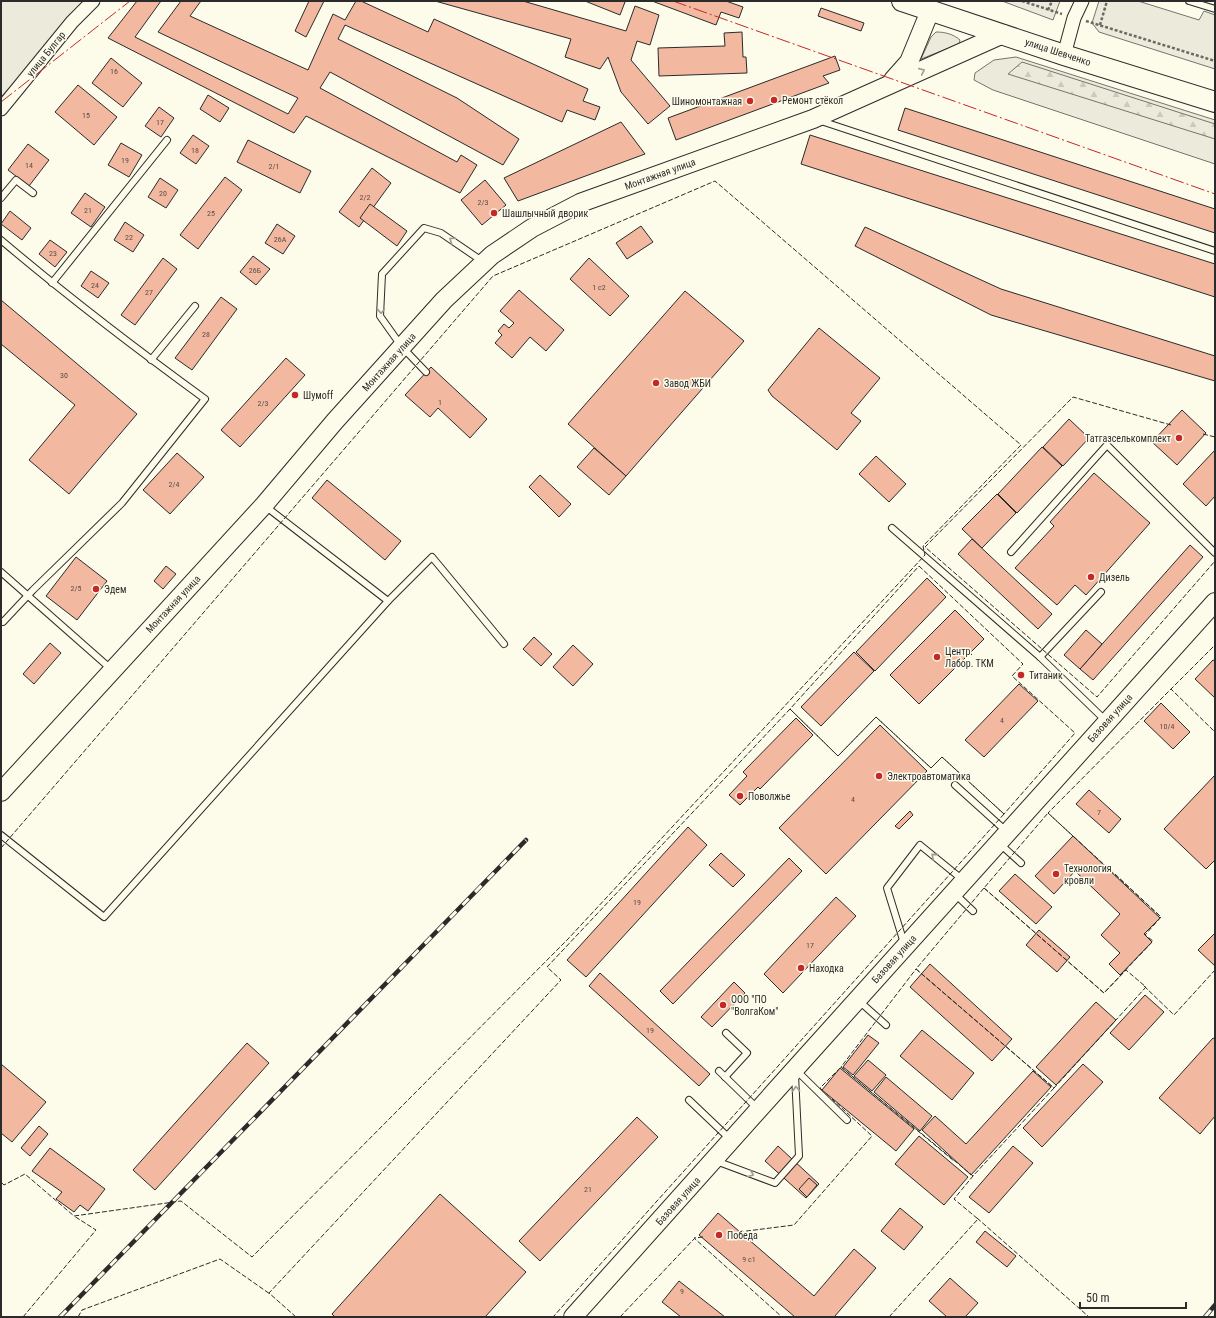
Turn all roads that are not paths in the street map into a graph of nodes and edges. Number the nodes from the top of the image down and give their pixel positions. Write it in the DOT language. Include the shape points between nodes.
graph roads {
  1 [pos="93,1"];
  2 [pos="902,1"];
  3 [pos="1082,1"];
  4 [pos="1189,1"];
  5 [pos="1215,9"];
  6 [pos="930,11"];
  7 [pos="1003,34"];
  8 [pos="1064,55"];
  9 [pos="887,87"];
  10 [pos="1215,102"];
  11 [pos="1,109"];
  12 [pos="813,118"];
  13 [pos="167,140"];
  14 [pos="33,193"];
  15 [pos="1,198"];
  16 [pos="1,240"];
  17 [pos="1215,252"];
  18 [pos="484,262"];
  19 [pos="52,283"];
  20 [pos="195,306"];
  21 [pos="402,347"];
  22 [pos="151,360"];
  23 [pos="426,372"];
  24 [pos="264,505"];
  25 [pos="892,528"];
  26 [pos="1011,552"];
  27 [pos="1215,553"];
  28 [pos="1,572"];
  29 [pos="1101,592"];
  30 [pos="28,596"];
  31 [pos="388,601"];
  32 [pos="1215,602"];
  33 [pos="1,621"];
  34 [pos="504,644"];
  35 [pos="1040,657"];
  36 [pos="112,671"];
  37 [pos="1107,722"];
  38 [pos="955,785"];
  39 [pos="1,792"];
  40 [pos="1,835"];
  41 [pos="1003,838"];
  42 [pos="1022,863"];
  43 [pos="959,887"];
  44 [pos="973,911"];
  45 [pos="905,946"];
  46 [pos="858,999"];
  47 [pos="886,1025"];
  48 [pos="726,1033"];
  49 [pos="795,1069"];
  50 [pos="719,1071"];
  51 [pos="725,1076"];
  52 [pos="689,1100"];
  53 [pos="758,1110"];
  54 [pos="848,1120"];
  55 [pos="732,1140"];
  56 [pos="714,1160"];
  57 [pos="573,1317"];
  1 -- 11 [label="street, улица Булгар" via="72,22"];
  2 -- 6 [label="main road, улица Шевченко"];
  3 -- 8 [label="street" via="1074,18"];
  4 -- 5 [label="lane"];
  6 -- 7 [label="main road, улица Шевченко"];
  6 -- 9 [label="street, Монтажная улица" via="910,62"];
  7 -- 8 [label="main road, улица Шевченко"];
  9 -- 7 [label="street, Монтажная улица, one-way"];
  8 -- 10 [label="main road, улица Шевченко"];
  9 -- 12 [label="street, Монтажная улица"];
  12 -- 17 [label="lane"];
  12 -- 18 [label="street, Монтажная улица" via="580,203 532,228"];
  13 -- 19 [label="lane"];
  14 -- 15 [label="lane" via="16,180"];
  16 -- 19 [label="lane"];
  18 -- 21 [label="street, Монтажная улица" via="444,300"];
  18 -- 21 [label="lane, one-way" via="441,233 424,228 382,274 380,316"];
  19 -- 22 [label="lane"];
  20 -- 22 [label="lane"];
  21 -- 23 [label="lane"];
  21 -- 24 [label="street, Монтажная улица"];
  22 -- 30 [label="lane" via="205,399 122,503"];
  24 -- 31 [label="lane"];
  24 -- 36 [label="street, Монтажная улица"];
  25 -- 35 [label="lane"];
  26 -- 27 [label="lane" via="1107,445"];
  28 -- 30 [label="lane"];
  29 -- 35 [label="lane"];
  30 -- 33 [label="lane" via="4,622"];
  30 -- 36 [label="lane"];
  31 -- 34 [label="lane" via="432,557"];
  31 -- 40 [label="lane" via="104,917"];
  32 -- 37 [label="street, Базовая улица"];
  35 -- 37 [label="lane"];
  36 -- 39 [label="street, Монтажная улица"];
  37 -- 41 [label="street, Базовая улица"];
  38 -- 41 [label="lane"];
  41 -- 42 [label="lane"];
  41 -- 43 [label="street, Базовая улица"];
  43 -- 44 [label="lane"];
  43 -- 45 [label="street, Базовая улица"];
  43 -- 45 [label="lane, one-way" via="920,845 887,888"];
  45 -- 46 [label="street, Базовая улица"];
  46 -- 47 [label="lane"];
  46 -- 49 [label="street, Базовая улица"];
  48 -- 51 [label="lane" via="746,1053"];
  49 -- 53 [label="street, Базовая улица"];
  49 -- 54 [label="lane"];
  56 -- 49 [label="lane, one-way" via="775,1184 799,1156"];
  50 -- 51 [label="lane"];
  51 -- 53 [label="lane"];
  52 -- 55 [label="lane"];
  53 -- 55 [label="street, Базовая улица"];
  55 -- 56 [label="street, Базовая улица"];
  56 -- 57 [label="street, Базовая улица"];
}
